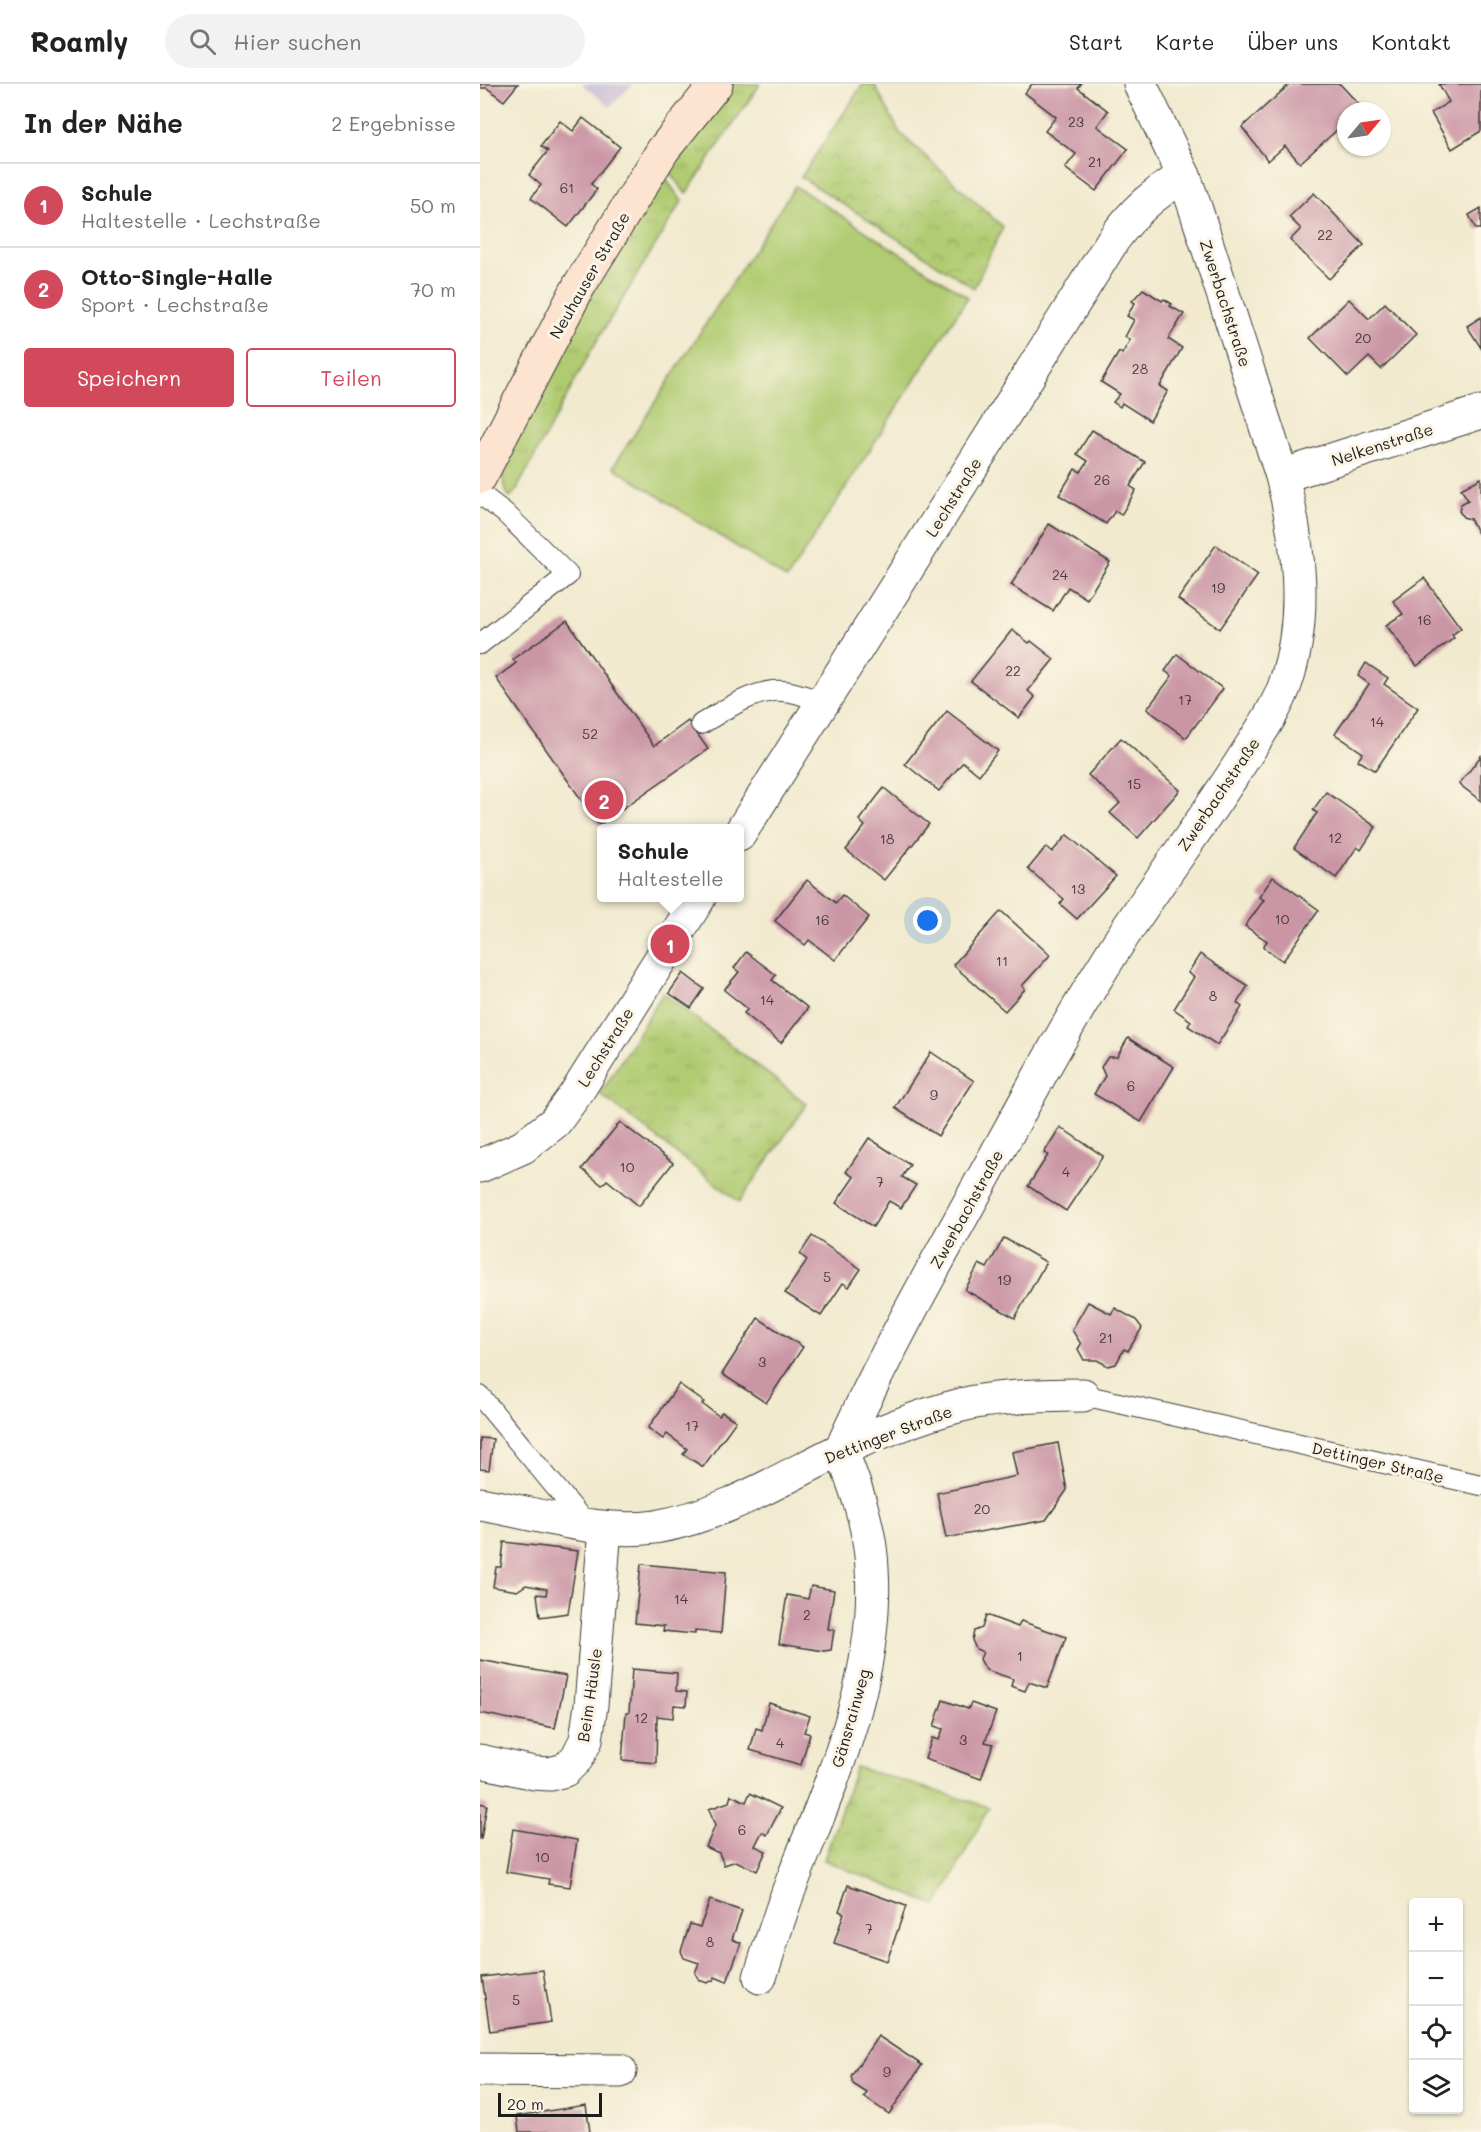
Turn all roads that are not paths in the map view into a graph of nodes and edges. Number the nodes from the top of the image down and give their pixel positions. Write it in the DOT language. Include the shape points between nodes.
graph roads {
  1 [pos="717,84"];
  2 [pos="1140,84"];
  3 [pos="1184,176"];
  4 [pos="1481,412"];
  5 [pos="1282,476"];
  6 [pos="480,477"];
  7 [pos="480,494"];
  8 [pos="480,644"];
  9 [pos="823,702"];
  10 [pos="701,724"];
  11 [pos="744,827"];
  12 [pos="696,902"];
  13 [pos="480,1166"];
  14 [pos="1083,1395"];
  15 [pos="480,1396"];
  16 [pos="841,1450"];
  17 [pos="1481,1485"];
  18 [pos="480,1504"];
  19 [pos="595,1526"];
  20 [pos="480,1761"];
  21 [pos="760,1977"];
  22 [pos="480,2070"];
  23 [pos="620,2071"];
  1 -- 6 [label="street, Neuhauser Straße" via="663,150 579,286"];
  2 -- 3 [label="street, Zwerbachstraße"];
  3 -- 5 [label="street, Zwerbachstraße"];
  3 -- 9 [label="street, Lechstraße" via="1132,214 1113,240"];
  4 -- 5 [label="street, Nelkenstraße"];
  5 -- 16 [label="street, Zwerbachstraße" via="1291,513 1299,591 1297,636 1285,684 1230,780 1150,894 1082,1001 887,1353"];
  7 -- 8 [label="lane" via="568,575"];
  9 -- 10 [label="lane" via="774,690 748,698"];
  9 -- 11 [label="street, Lechstraße"];
  12 -- 13 [label="street, Lechstraße" via="555,1122 523,1147"];
  14 -- 16 [label="street, Dettinger Straße" via="1016,1396 973,1403 920,1418"];
  14 -- 17 [label="lane, Dettinger Straße"];
  15 -- 19 [label="lane"];
  16 -- 19 [label="street, Dettinger Straße" via="699,1516 631,1529"];
  16 -- 21 [label="street, Gänsrainweg" via="858,1493 870,1547 873,1603 869,1646 845,1744 790,1886"];
  18 -- 19 [label="street, Dettinger Straße"];
  19 -- 20 [label="street, Beim Häusle" via="591,1705 586,1740 577,1758 564,1770 550,1774"];
  22 -- 23 [label="street"];
}
